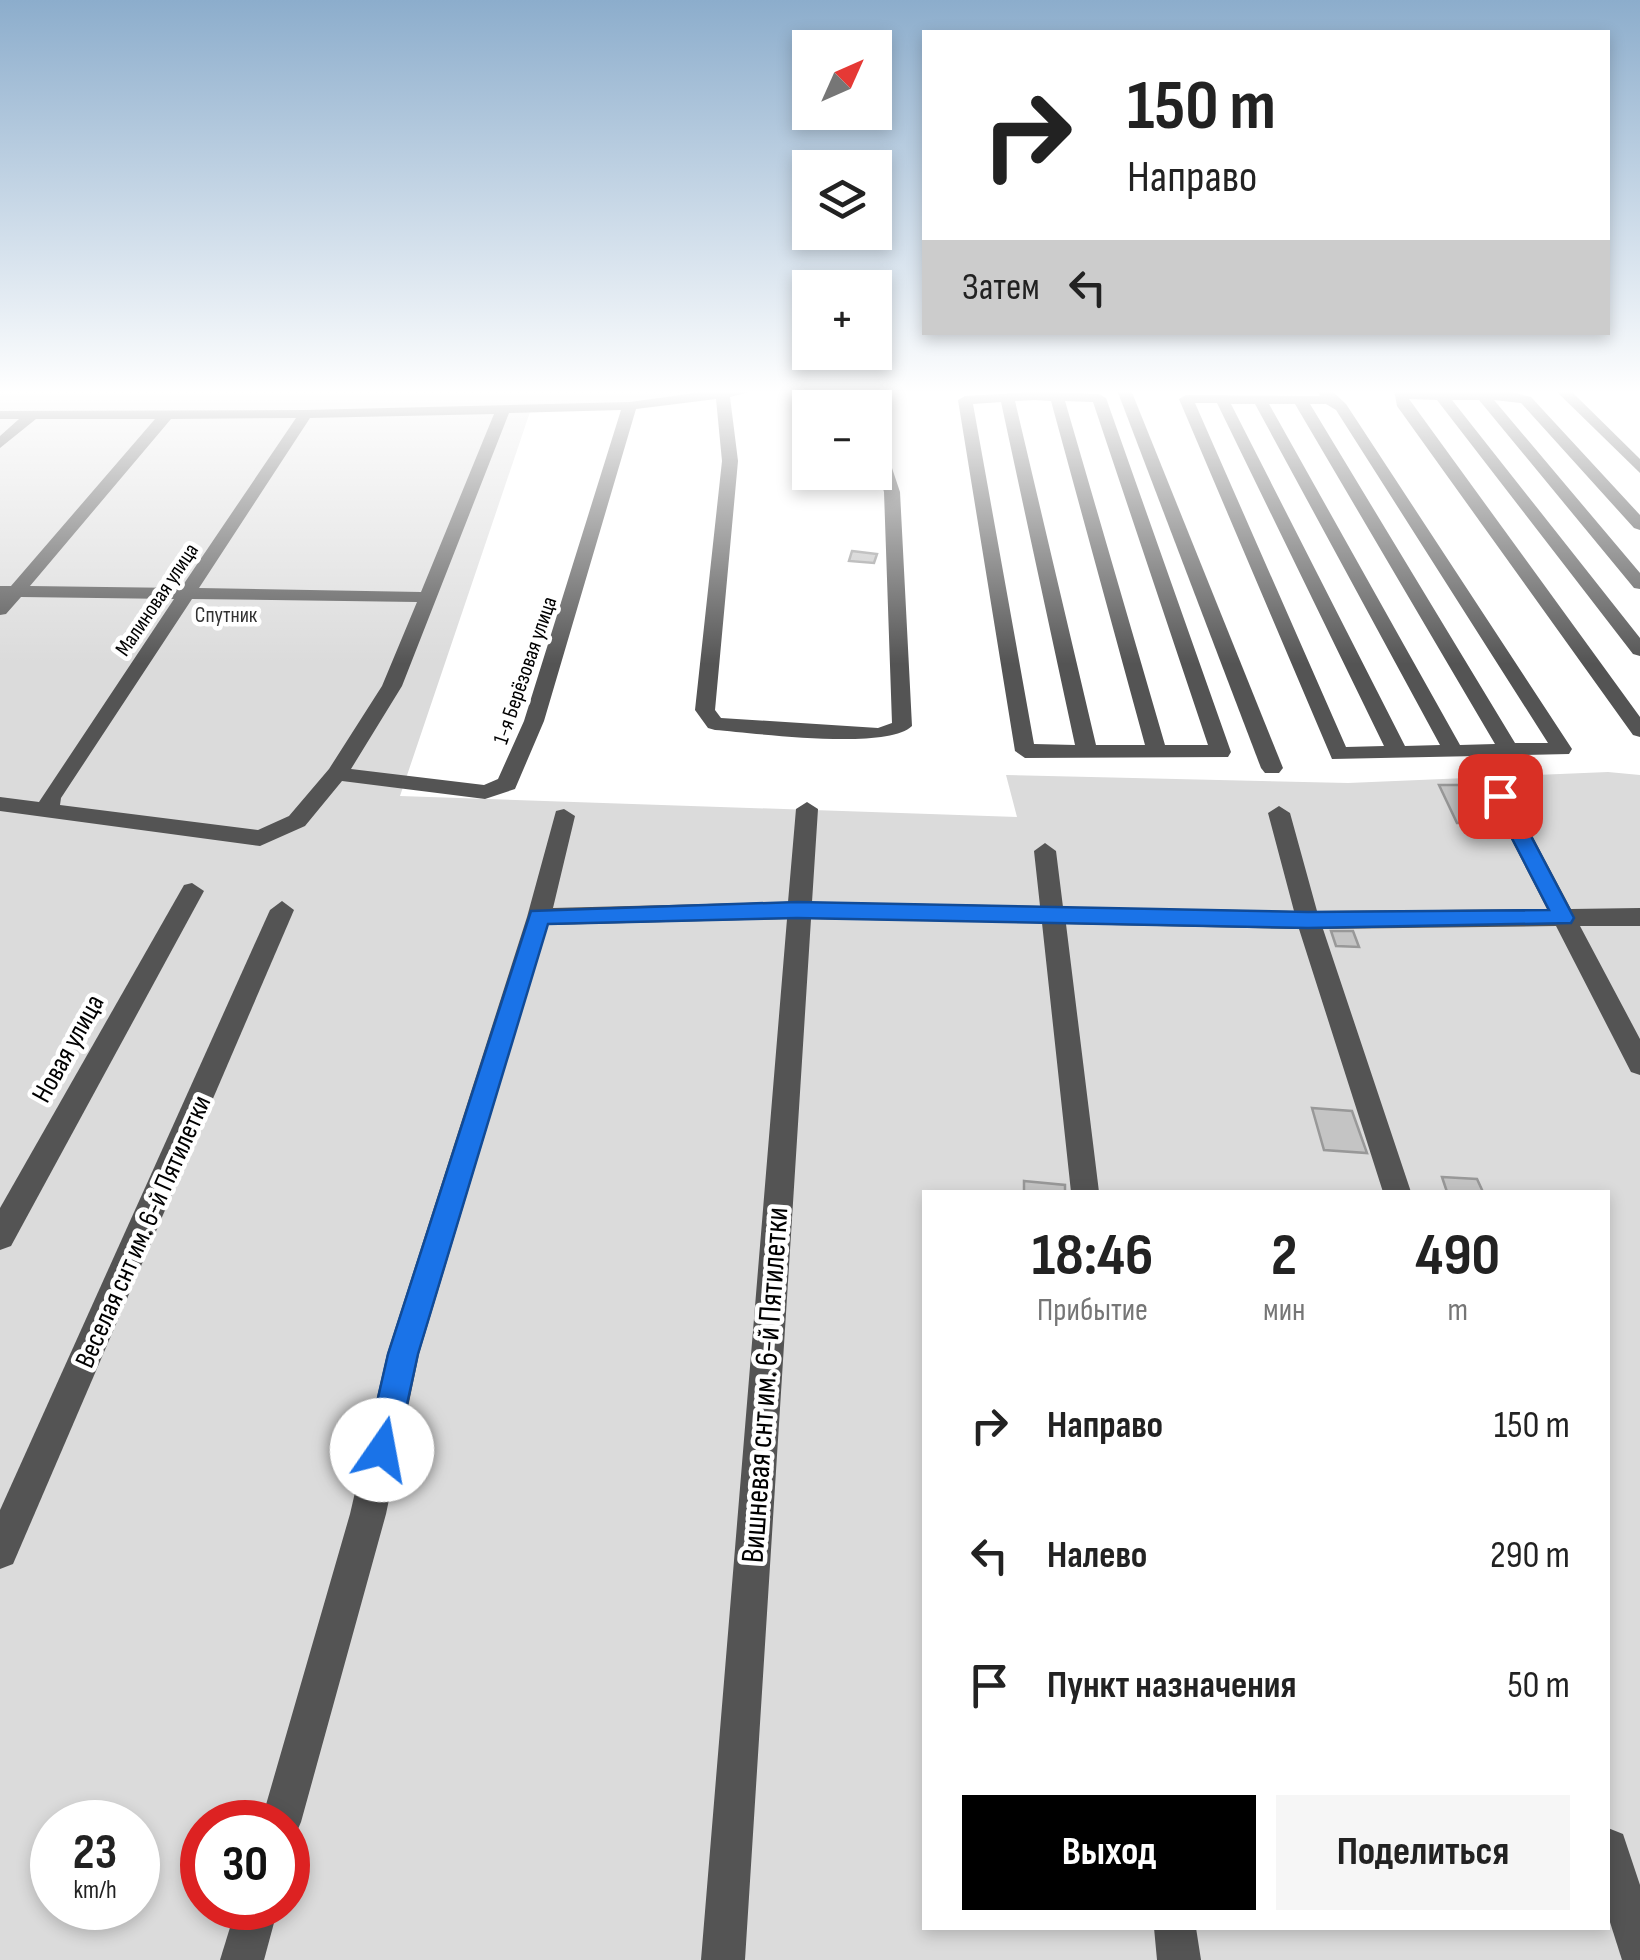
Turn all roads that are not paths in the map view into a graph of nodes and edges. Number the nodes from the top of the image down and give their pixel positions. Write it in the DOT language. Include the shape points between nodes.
graph roads {
  1 [pos="106,481"];
  2 [pos="262,481"];
  3 [pos="473,481"];
  4 [pos="607,481"];
  5 [pos="728,481"];
  6 [pos="980,481"];
  7 [pos="1025,481"];
  8 [pos="1081,481"];
  9 [pos="1128,481"];
  10 [pos="1160,481"];
  11 [pos="1221,481"];
  12 [pos="1263,481"];
  13 [pos="1305,481"];
  14 [pos="1348,481"];
  15 [pos="1389,481"];
  16 [pos="1459,481"];
  17 [pos="1508,481"];
  18 [pos="1554,481"];
  19 [pos="1600,481"];
  20 [pos="891,490"];
  21 [pos="1640,525"];
  22 [pos="1640,584"];
  23 [pos="7,592"];
  24 [pos="186,596"];
  25 [pos="425,597"];
  26 [pos="0,610"];
  27 [pos="1640,650"];
  28 [pos="1640,732"];
  29 [pos="1508,750"];
  30 [pos="1088,752"];
  31 [pos="1157,752"];
  32 [pos="1454,752"];
  33 [pos="1398,753"];
  34 [pos="1272,768"];
  35 [pos="337,774"];
  36 [pos="1500,796"];
  37 [pos="0,804"];
  38 [pos="807,810"];
  39 [pos="49,811"];
  40 [pos="1279,813"];
  41 [pos="564,816"];
  42 [pos="1045,851"];
  43 [pos="192,891"];
  44 [pos="282,910"];
  45 [pos="797,910"];
  46 [pos="1054,914"];
  47 [pos="539,917"];
  48 [pos="1640,917"];
  49 [pos="1564,918"];
  50 [pos="1308,920"];
  51 [pos="1640,1064"];
  52 [pos="1084,1190"];
  53 [pos="1396,1190"];
  54 [pos="0,1236"];
  55 [pos="0,1550"];
  56 [pos="287,1800"];
  57 [pos="1610,1856"];
  58 [pos="251,1930"];
  59 [pos="1175,1930"];
  60 [pos="1640,1952"];
  61 [pos="242,1960"];
  62 [pos="723,1960"];
  63 [pos="1179,1960"];
  1 -- 23 [label="street"];
  2 -- 24 [label="street, Малиновая улица"];
  3 -- 25 [label="street"];
  4 -- 35 [label="street, 1-я Берёзовая улица" via="540,703 507,784 485,792"];
  5 -- 20 [label="street" via="705,710 715,724 880,734 902,726"];
  6 -- 30 [label="street" via="1026,751"];
  7 -- 30 [label="street"];
  8 -- 31 [label="street"];
  9 -- 31 [label="street" via="1220,752"];
  10 -- 34 [label="street"];
  11 -- 33 [label="street" via="1339,754"];
  12 -- 33 [label="street"];
  13 -- 32 [label="street"];
  14 -- 29 [label="street"];
  15 -- 29 [label="street" via="1562,749"];
  16 -- 28 [label="street"];
  17 -- 27 [label="street"];
  18 -- 22 [label="street"];
  19 -- 21 [label="street"];
  23 -- 24 [label="street"];
  23 -- 26 [label="street"];
  24 -- 25 [label="street"];
  24 -- 39 [label="street, Малиновая улица" via="50,798"];
  25 -- 35 [label="street" via="392,686"];
  29 -- 32 [label="street"];
  30 -- 31 [label="street"];
  32 -- 33 [label="street"];
  35 -- 39 [label="street" via="297,821 260,838"];
  36 -- 49 [label="street"];
  37 -- 39 [label="street"];
  38 -- 45 [label="street, Вишневая снт им. 6-й Пятилетки"];
  40 -- 50 [label="street"];
  41 -- 47 [label="street"];
  42 -- 46 [label="street"];
  43 -- 54 [label="street, Новая улица"];
  44 -- 55 [label="street, Веселая снт им. 6-й Пятилетки"];
  45 -- 46 [label="street"];
  45 -- 47 [label="street"];
  45 -- 62 [label="street, Вишневая снт им. 6-й Пятилетки"];
  46 -- 50 [label="street"];
  46 -- 52 [label="street"];
  47 -- 56 [label="street" via="403,1354 368,1514"];
  48 -- 49 [label="street"];
  49 -- 50 [label="street"];
  49 -- 51 [label="street"];
  50 -- 53 [label="street"];
  57 -- 60 [label="street"];
  58 -- 61 [label="street"];
  59 -- 63 [label="street"];
}
